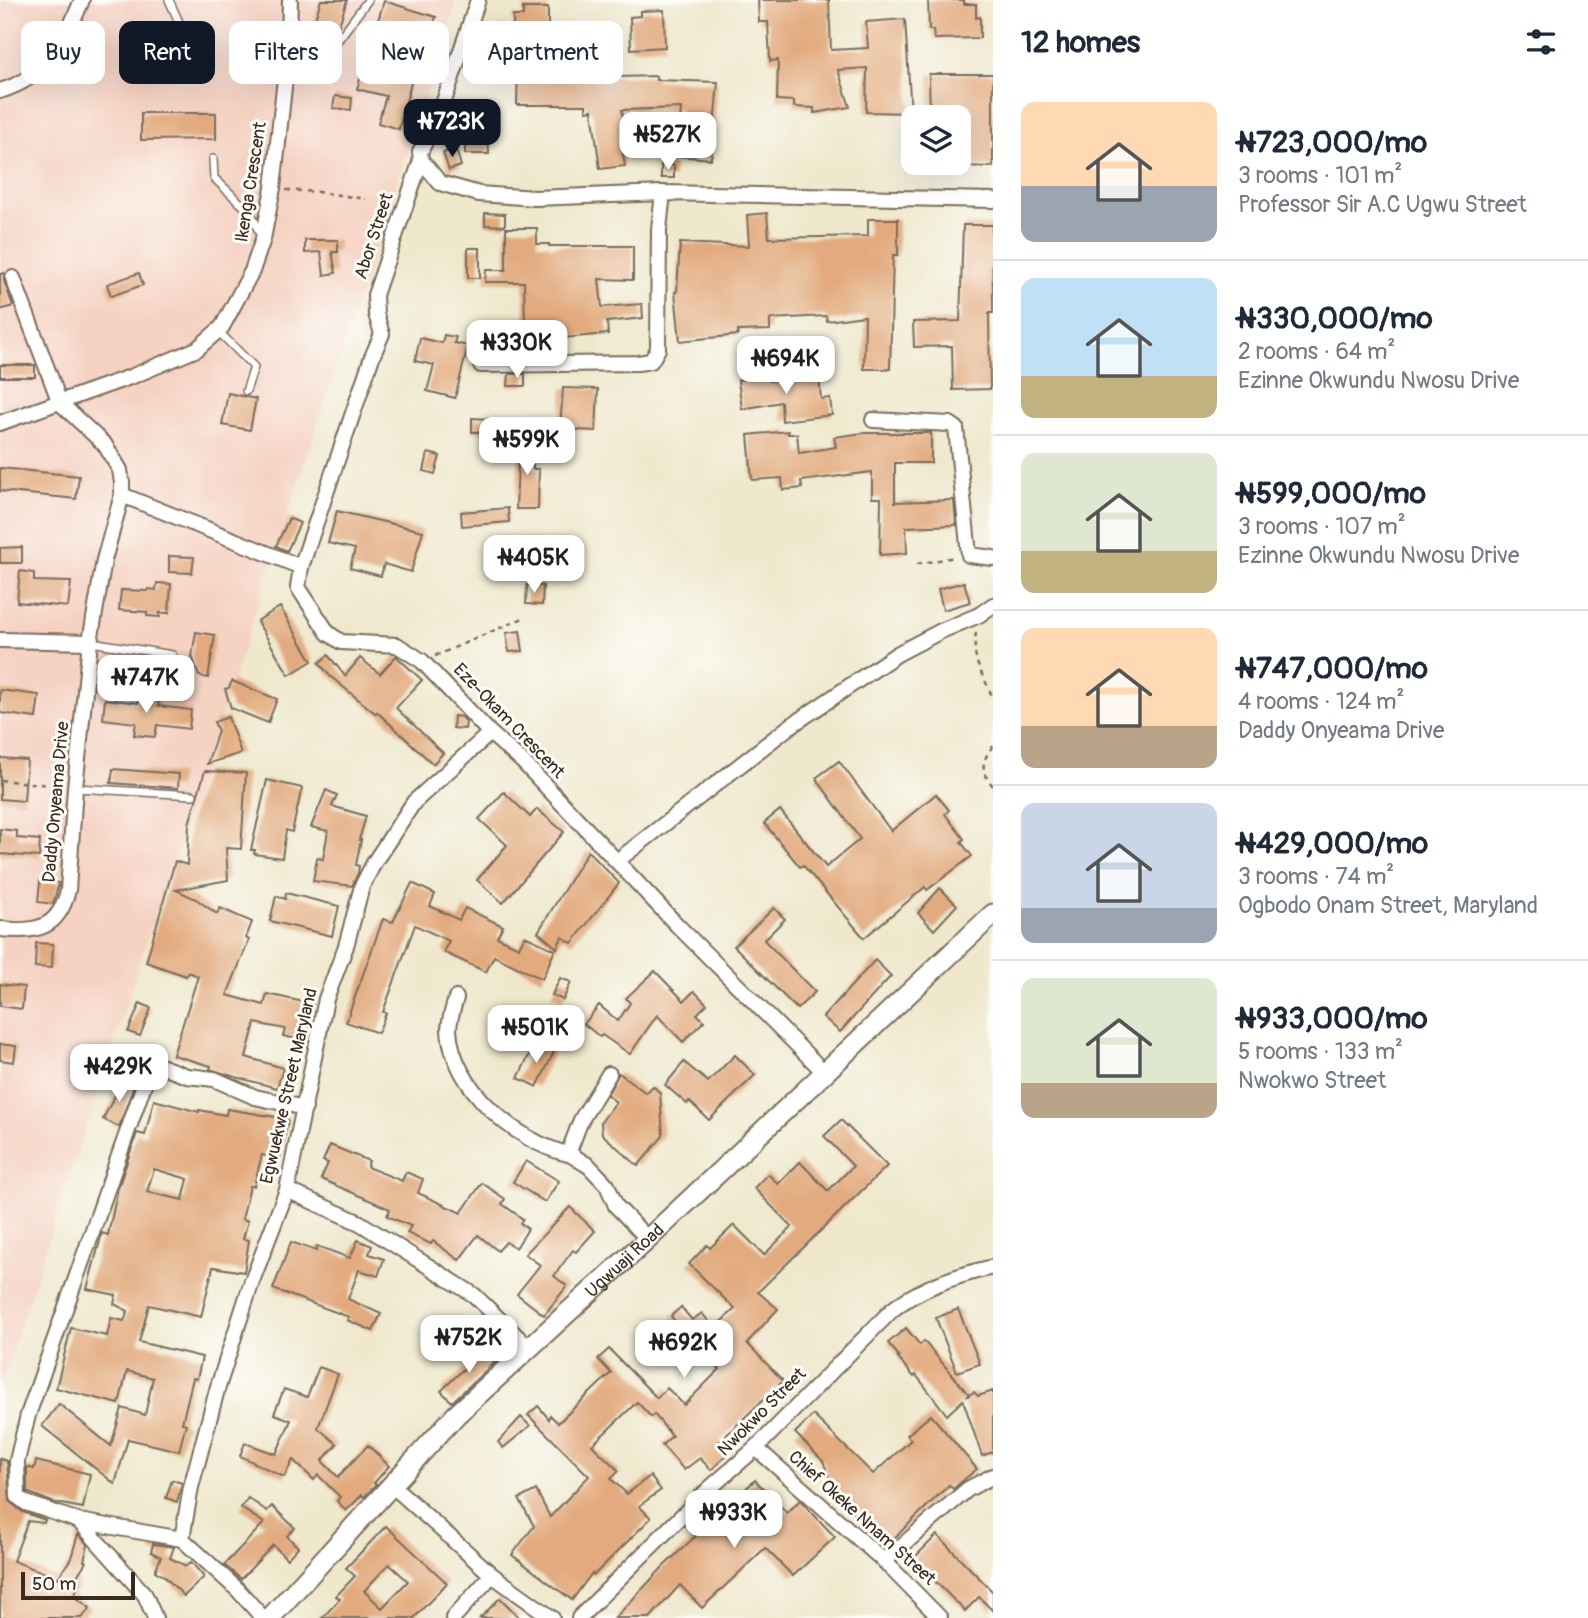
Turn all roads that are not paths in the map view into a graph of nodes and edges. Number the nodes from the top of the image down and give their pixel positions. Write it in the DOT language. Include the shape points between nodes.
graph roads {
  1 [pos="82,0"];
  2 [pos="169,0"];
  3 [pos="290,0"];
  4 [pos="368,0"];
  5 [pos="478,0"];
  6 [pos="179,21"];
  7 [pos="289,21"];
  8 [pos="342,35"];
  9 [pos="284,84"];
  10 [pos="0,91"];
  11 [pos="213,159"];
  12 [pos="421,160"];
  13 [pos="663,194"];
  14 [pos="993,201"];
  15 [pos="263,240"];
  16 [pos="13,278"];
  17 [pos="218,331"];
  18 [pos="481,365"];
  19 [pos="246,391"];
  20 [pos="60,403"];
  21 [pos="873,419"];
  22 [pos="0,424"];
  23 [pos="122,495"];
  24 [pos="993,558"];
  25 [pos="301,567"];
  26 [pos="993,605"];
  27 [pos="0,640"];
  28 [pos="90,642"];
  29 [pos="172,655"];
  30 [pos="490,733"];
  31 [pos="75,788"];
  32 [pos="193,795"];
  33 [pos="617,861"];
  34 [pos="993,914"];
  35 [pos="0,929"];
  36 [pos="456,998"];
  37 [pos="825,1073"];
  38 [pos="609,1074"];
  39 [pos="305,1108"];
  40 [pos="568,1153"];
  41 [pos="286,1190"];
  42 [pos="649,1239"];
  43 [pos="993,1268"];
  44 [pos="529,1348"];
  45 [pos="756,1448"];
  46 [pos="993,1476"];
  47 [pos="393,1486"];
  48 [pos="79,1521"];
  49 [pos="182,1539"];
  50 [pos="884,1561"];
  51 [pos="492,1575"];
  52 [pos="155,1618"];
  53 [pos="263,1618"];
  54 [pos="270,1618"];
  55 [pos="453,1618"];
  56 [pos="552,1618"];
  57 [pos="579,1618"];
  58 [pos="940,1618"];
  1 -- 10 [label="street" via="62,46 48,64"];
  2 -- 6 [label="lane"];
  3 -- 7 [label="street, Ikenga Crescent"];
  4 -- 8 [label="lane"];
  5 -- 12 [label="street, Abor Street" via="440,113 420,152"];
  9 -- 15 [label="street, Ikenga Crescent"];
  11 -- 15 [label="lane" via="214,178 251,213"];
  12 -- 13 [label="street" via="440,183 479,194 535,198"];
  12 -- 25 [label="street, Abor Street" via="375,295 382,336"];
  13 -- 14 [label="street"];
  13 -- 18 [label="street" via="658,349 652,361"];
  15 -- 17 [label="street, Ikenga Crescent" via="247,281"];
  16 -- 20 [label="street"];
  17 -- 19 [label="lane" via="254,367"];
  17 -- 20 [label="street, Ikenga Crescent" via="197,348"];
  20 -- 22 [label="street, Ikenga Crescent"];
  20 -- 23 [label="street, Daddy Onyeama Drive" via="111,453 120,470"];
  21 -- 24 [label="street" via="956,428 969,555"];
  23 -- 25 [label="street"];
  23 -- 28 [label="street, Daddy Onyeama Drive" via="104,559"];
  25 -- 30 [label="street, Eze-Okam Crescent" via="298,587 328,633 341,642 397,645 422,661"];
  26 -- 33 [label="street" via="897,654 789,727"];
  27 -- 28 [label="street"];
  28 -- 29 [label="lane"];
  28 -- 31 [label="street, Daddy Onyeama Drive"];
  30 -- 33 [label="street, Eze-Okam Crescent"];
  30 -- 39 [label="street, Egwuekwe Street Maryland" via="414,802 367,874 326,999"];
  31 -- 32 [label="lane"];
  31 -- 35 [label="street, Daddy Onyeama Drive" via="68,890 60,915 37,929"];
  33 -- 37 [label="street, Eze-Okam Crescent"];
  34 -- 37 [label="main road, Ugwuaji Road"];
  36 -- 40 [label="street" via="450,1037 459,1065 479,1099 519,1132"];
  37 -- 42 [label="main road, Ugwuaji Road"];
  38 -- 40 [label="street" via="581,1120"];
  39 -- 41 [label="street, Egwuekwe Street Maryland"];
  39 -- 48 [label="street" via="160,1066 148,1073 17,1461 18,1497"];
  40 -- 42 [label="street" via="607,1185 616,1206"];
  41 -- 44 [label="street" via="360,1223 474,1295"];
  41 -- 49 [label="street, Egwuekwe Street Maryland" via="217,1390"];
  42 -- 44 [label="main road, Ugwuaji Road"];
  43 -- 45 [label="street, Nwokwo Street" via="908,1297"];
  44 -- 47 [label="main road, Ugwuaji Road" via="456,1415"];
  45 -- 50 [label="street, Chief Okeke Nnam Street"];
  45 -- 57 [label="street, Nwokwo Street"];
  46 -- 50 [label="street" via="968,1489"];
  47 -- 51 [label="street"];
  47 -- 54 [label="main road, Ugwuaji Road"];
  48 -- 49 [label="street"];
  48 -- 52 [label="street" via="145,1595"];
  49 -- 53 [label="street"];
  50 -- 58 [label="street, Chief Okeke Nnam Street"];
  51 -- 55 [label="street"];
  51 -- 56 [label="street"];
}
